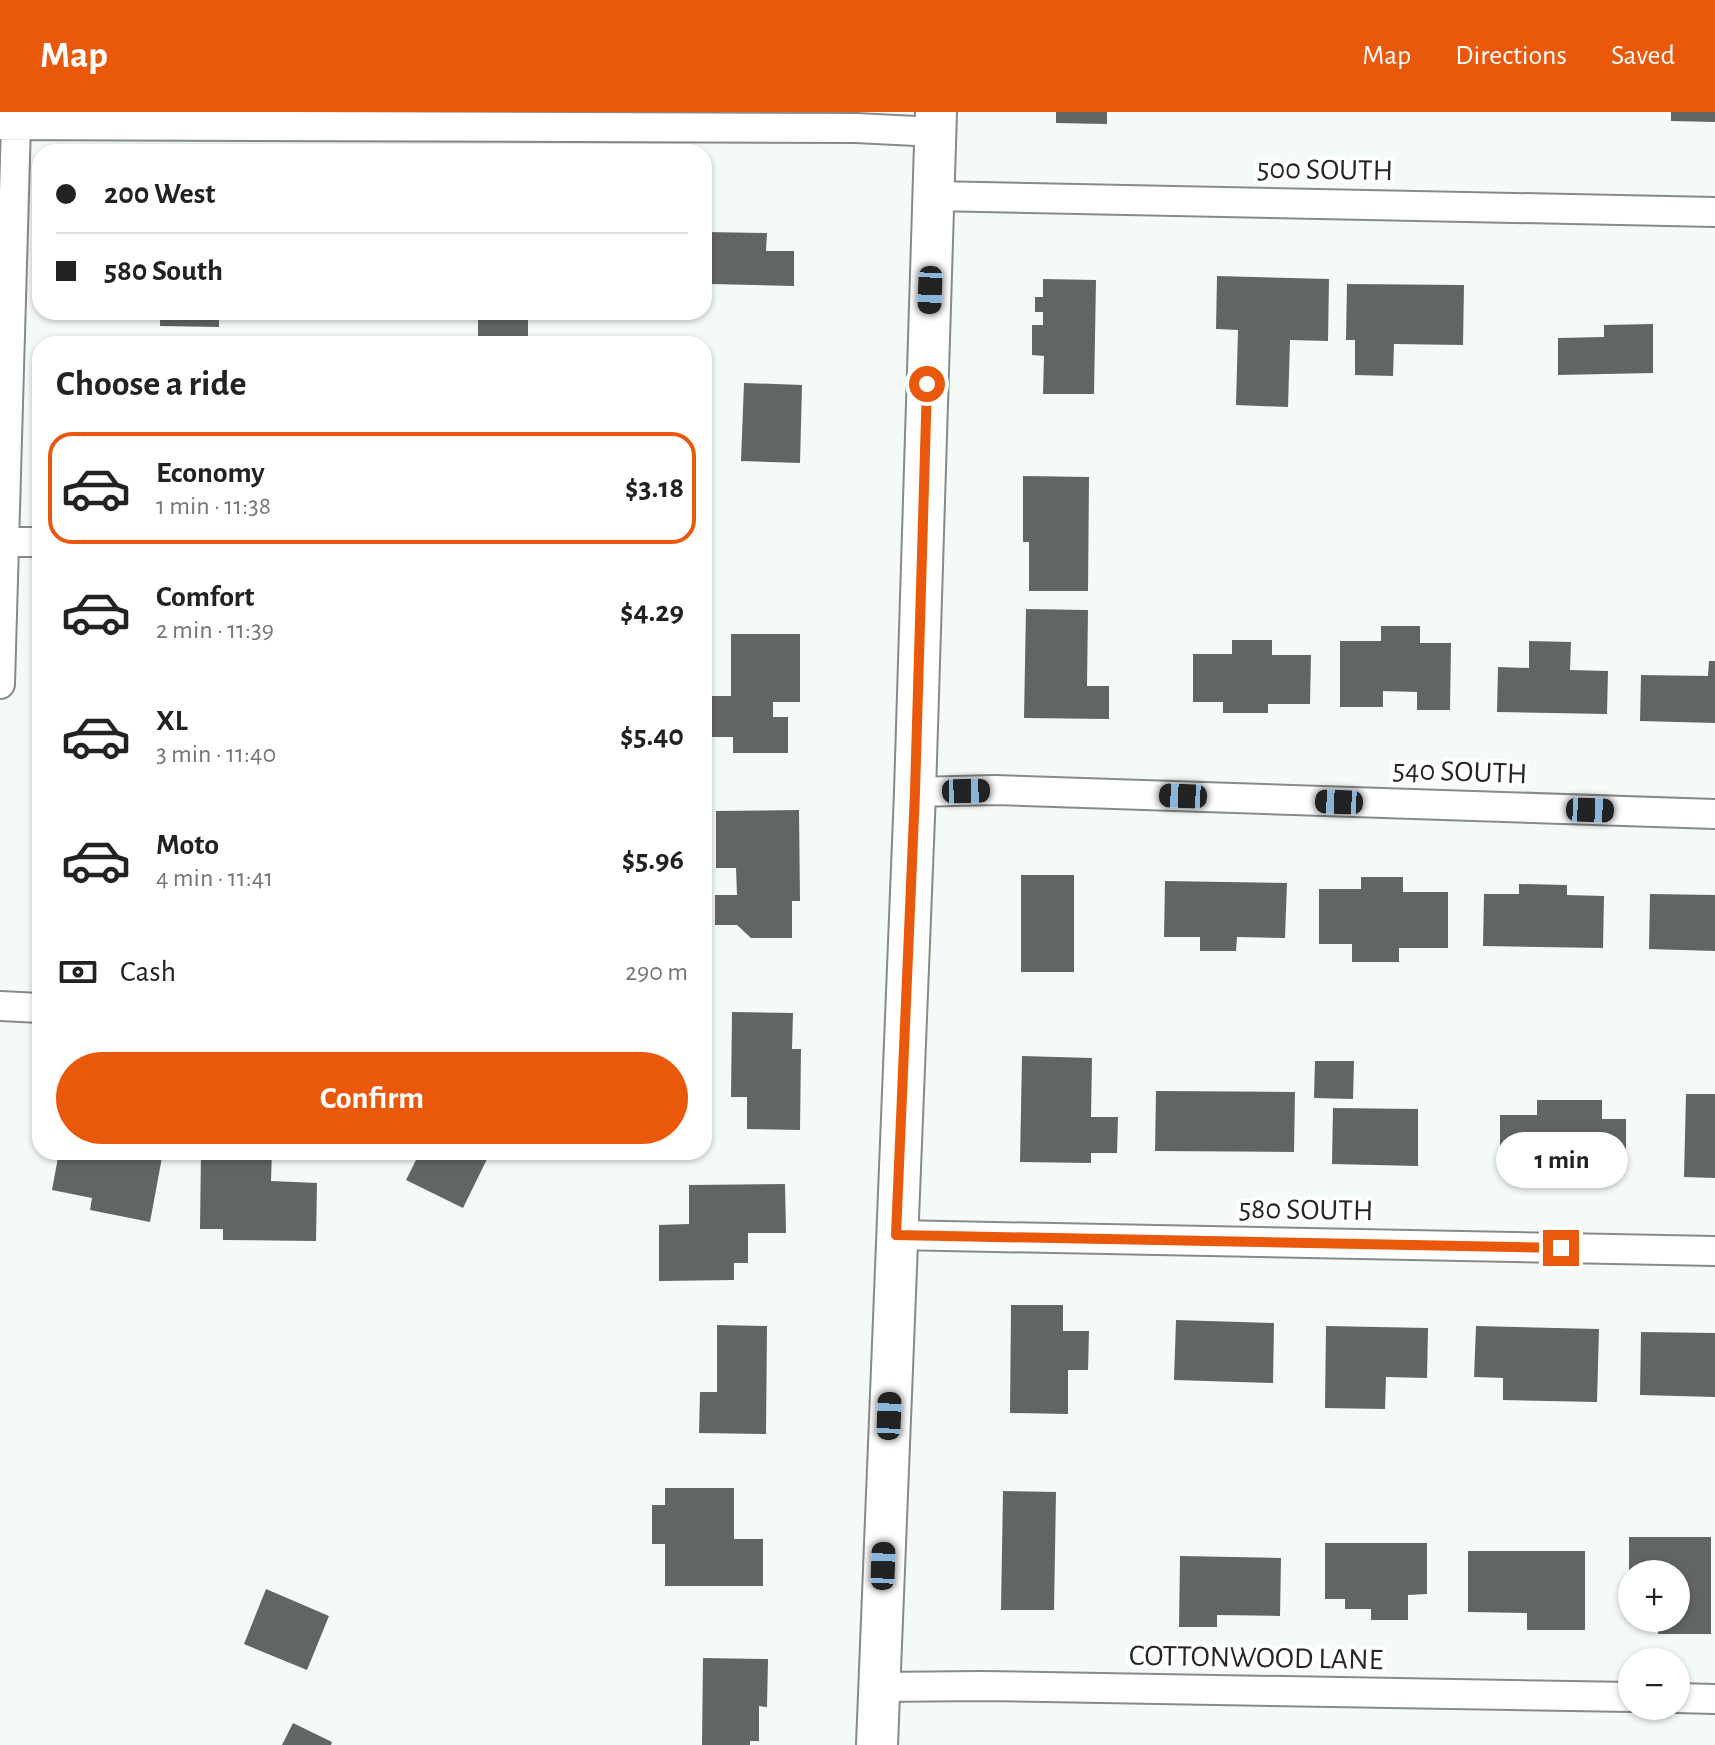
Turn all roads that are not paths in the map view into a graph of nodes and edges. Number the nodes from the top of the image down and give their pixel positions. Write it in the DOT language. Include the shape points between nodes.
graph roads {
  1 [pos="206,120"];
  2 [pos="936,122"];
  3 [pos="8,124"];
  4 [pos="933,196"];
  5 [pos="1715,212"];
  6 [pos="4,542"];
  7 [pos="32,542"];
  8 [pos="0,684"];
  9 [pos="915,792"];
  10 [pos="1715,814"];
  11 [pos="0,1006"];
  12 [pos="32,1008"];
  13 [pos="896,1235"];
  14 [pos="1715,1251"];
  15 [pos="878,1687"];
  16 [pos="1618,1697"];
  17 [pos="1690,1698"];
  18 [pos="1715,1699"];
  19 [pos="877,1745"];
  1 -- 2 [label="street" via="856,128"];
  1 -- 3 [label="street"];
  2 -- 4 [label="street"];
  3 -- 6 [label="street"];
  4 -- 5 [label="street, 500 SOUTH"];
  4 -- 9 [label="street"];
  6 -- 7 [label="street"];
  6 -- 8 [label="street"];
  9 -- 10 [label="street, 540 SOUTH" via="995,790"];
  9 -- 13 [label="street"];
  11 -- 12 [label="street"];
  13 -- 14 [label="street, 580 SOUTH"];
  13 -- 15 [label="street"];
  15 -- 16 [label="street, COTTONWOOD LANE"];
  15 -- 19 [label="street"];
  17 -- 18 [label="street"];
}
